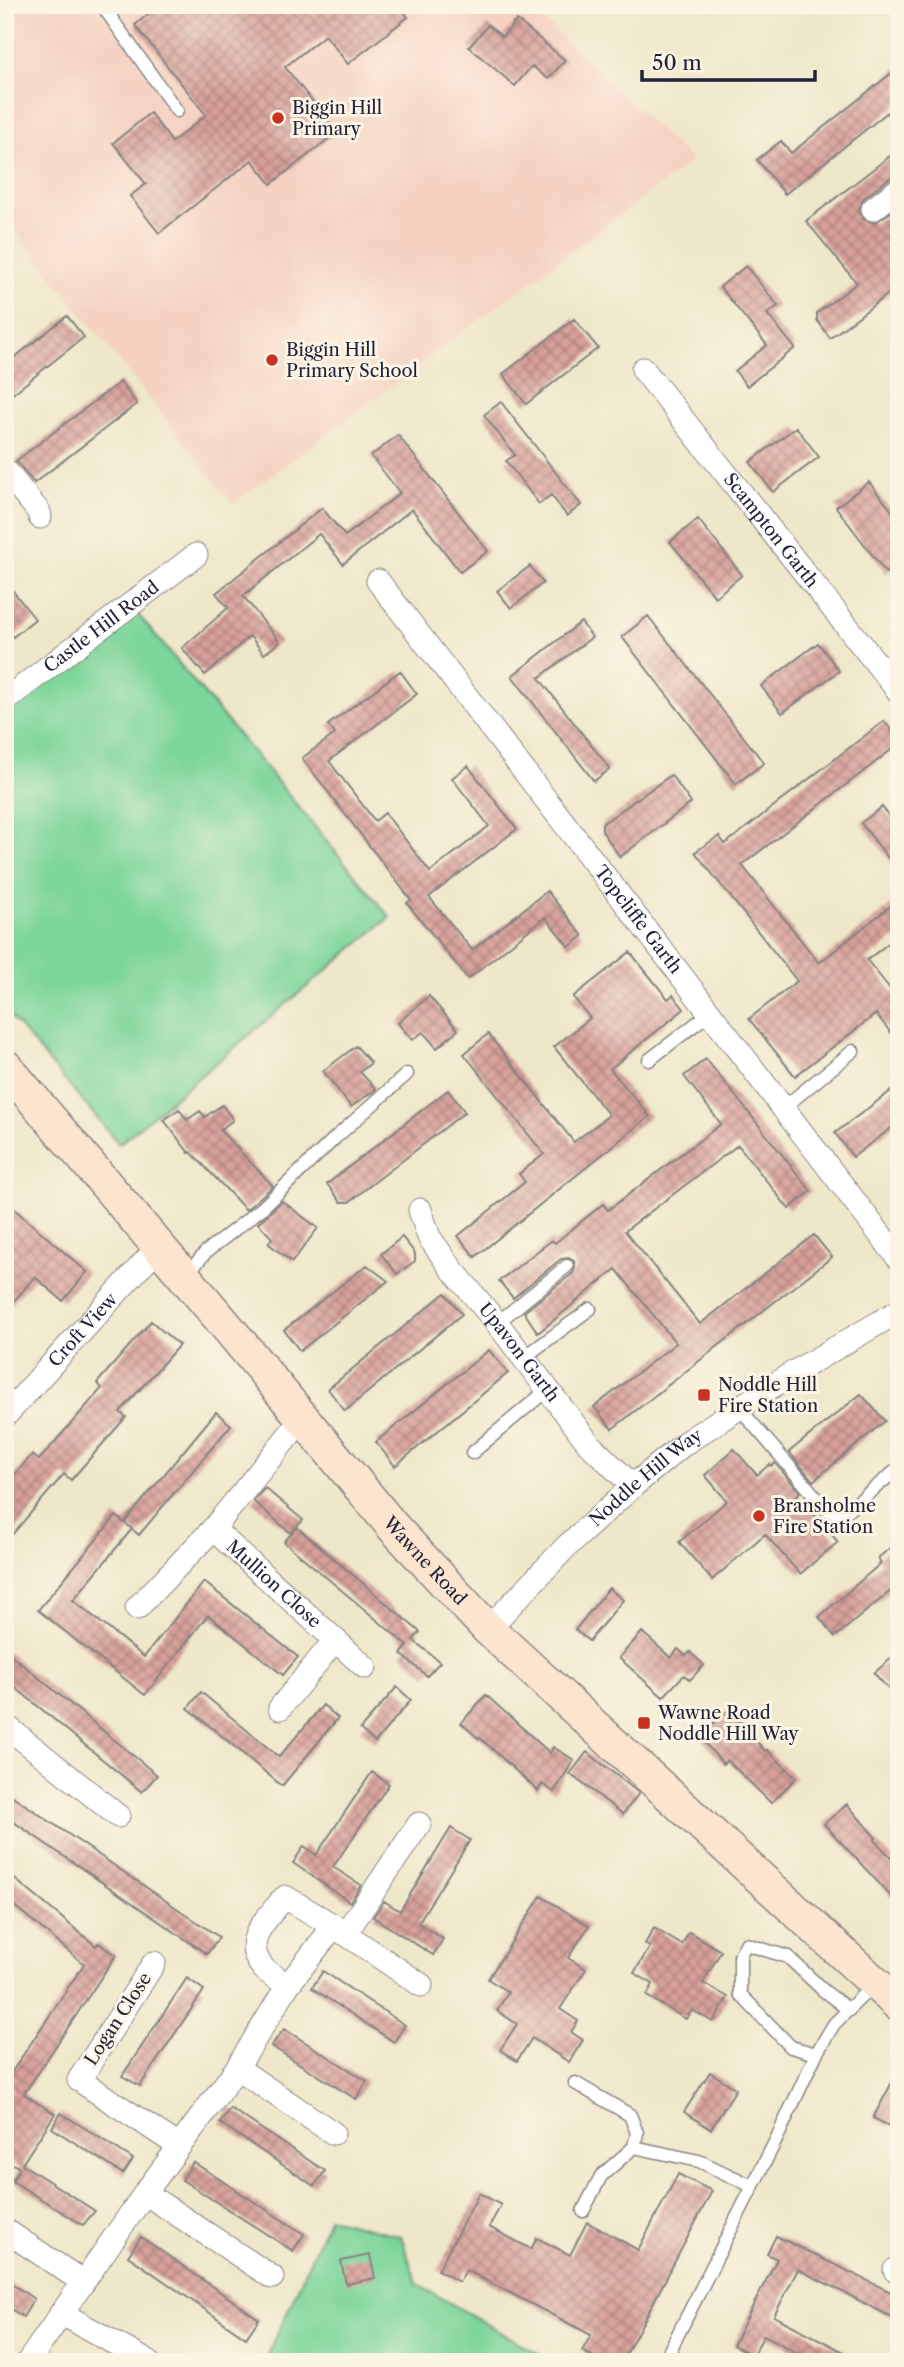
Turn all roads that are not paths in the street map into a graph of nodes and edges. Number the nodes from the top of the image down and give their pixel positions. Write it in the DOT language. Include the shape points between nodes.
graph roads {
  1 [pos="102,5"];
  2 [pos="177,111"];
  3 [pos="899,189"];
  4 [pos="873,209"];
  5 [pos="643,369"];
  6 [pos="5,470"];
  7 [pos="40,517"];
  8 [pos="196,555"];
  9 [pos="377,581"];
  10 [pos="899,692"];
  11 [pos="5,700"];
  12 [pos="709,1013"];
  13 [pos="853,1051"];
  14 [pos="649,1060"];
  15 [pos="5,1066"];
  16 [pos="407,1074"];
  17 [pos="783,1108"];
  18 [pos="420,1210"];
  19 [pos="159,1246"];
  20 [pos="899,1259"];
  21 [pos="567,1266"];
  22 [pos="185,1277"];
  23 [pos="590,1309"];
  24 [pos="899,1311"];
  25 [pos="497,1323"];
  26 [pos="523,1357"];
  27 [pos="547,1390"];
  28 [pos="740,1409"];
  29 [pos="5,1416"];
  30 [pos="302,1419"];
  31 [pos="472,1453"];
  32 [pos="899,1468"];
  33 [pos="633,1486"];
  34 [pos="213,1529"];
  35 [pos="137,1608"];
  36 [pos="488,1629"];
  37 [pos="335,1640"];
  38 [pos="365,1667"];
  39 [pos="281,1708"];
  40 [pos="6,1729"];
  41 [pos="118,1816"];
  42 [pos="419,1824"];
  43 [pos="340,1930"];
  44 [pos="154,1963"];
  45 [pos="875,1983"];
  46 [pos="288,1985"];
  47 [pos="421,1985"];
  48 [pos="899,2005"];
  49 [pos="849,2010"];
  50 [pos="816,2054"];
  51 [pos="236,2068"];
  52 [pos="575,2083"];
  53 [pos="333,2133"];
  54 [pos="179,2146"];
  55 [pos="634,2147"];
  56 [pos="752,2186"];
  57 [pos="145,2193"];
  58 [pos="583,2211"];
  59 [pos="5,2230"];
  60 [pos="272,2277"];
  61 [pos="83,2281"];
  62 [pos="61,2313"];
  63 [pos="28,2362"];
  64 [pos="148,2362"];
  65 [pos="664,2362"];
  1 -- 2 [label="lane"];
  3 -- 4 [label="street"];
  5 -- 10 [label="street, Scampton Garth"];
  6 -- 7 [label="street"];
  8 -- 11 [label="street, Castle Hill Road"];
  9 -- 12 [label="street, Topcliffe Garth"];
  12 -- 14 [label="lane"];
  12 -- 17 [label="street, Topcliffe Garth"];
  13 -- 17 [label="lane"];
  15 -- 19 [label="street, Wawne Road"];
  16 -- 22 [label="lane" via="261,1209 206,1252"];
  17 -- 20 [label="street, Topcliffe Garth"];
  18 -- 25 [label="street, Upavon Garth" via="429,1237"];
  19 -- 22 [label="street, Wawne Road"];
  19 -- 29 [label="street, Croft View"];
  21 -- 25 [label="lane"];
  22 -- 30 [label="street, Wawne Road"];
  23 -- 26 [label="lane"];
  24 -- 28 [label="street, Noddle Hill Way" via="790,1374"];
  25 -- 26 [label="street, Upavon Garth"];
  26 -- 27 [label="street, Upavon Garth"];
  27 -- 31 [label="lane"];
  27 -- 33 [label="street, Upavon Garth" via="590,1445"];
  28 -- 32 [label="lane" via="827,1510 837,1514 847,1511"];
  28 -- 33 [label="street, Noddle Hill Way" via="685,1443"];
  30 -- 34 [label="street, Mullion Close"];
  30 -- 36 [label="street, Wawne Road"];
  33 -- 36 [label="street, Noddle Hill Way" via="566,1547"];
  34 -- 35 [label="street, Mullion Close"];
  34 -- 37 [label="street, Mullion Close"];
  36 -- 45 [label="street, Wawne Road"];
  37 -- 38 [label="street, Mullion Close"];
  37 -- 39 [label="street, Mullion Close"];
  40 -- 41 [label="street"];
  42 -- 43 [label="street"];
  43 -- 46 [label="street"];
  43 -- 46 [label="street" via="285,1897 256,1933 254,1950 265,1970"];
  43 -- 47 [label="street"];
  44 -- 54 [label="street, Logan Close" via="79,2081"];
  45 -- 48 [label="street, Wawne Road"];
  45 -- 49 [label="lane"];
  46 -- 51 [label="street"];
  49 -- 50 [label="lane" via="834,2024"];
  49 -- 50 [label="lane" via="788,1957 746,1944 740,1955 740,1993 791,2047"];
  50 -- 56 [label="lane"];
  51 -- 53 [label="street"];
  51 -- 54 [label="street"];
  52 -- 55 [label="lane" via="630,2115 637,2133"];
  54 -- 57 [label="street"];
  55 -- 56 [label="lane" via="699,2161"];
  55 -- 58 [label="lane" via="601,2176"];
  56 -- 65 [label="lane"];
  57 -- 60 [label="street"];
  57 -- 61 [label="street"];
  59 -- 61 [label="street"];
  61 -- 62 [label="street"];
  62 -- 63 [label="street"];
  62 -- 64 [label="street"];
}
